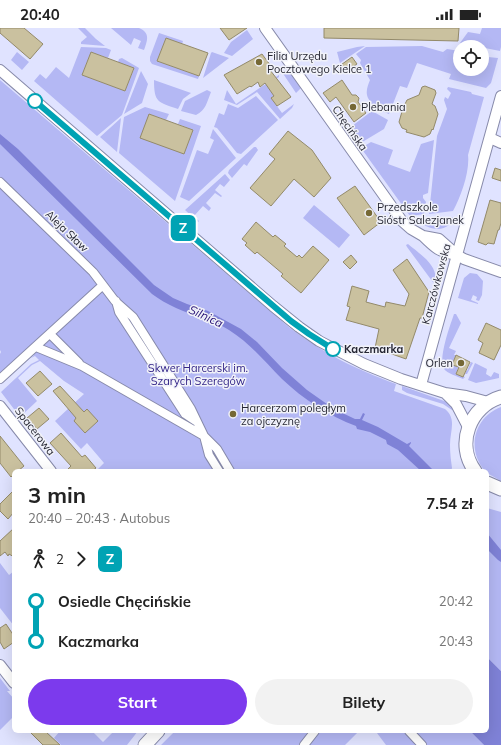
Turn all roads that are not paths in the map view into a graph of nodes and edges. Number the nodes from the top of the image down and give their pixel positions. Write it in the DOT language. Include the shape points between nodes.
graph roads {
  1 [pos="265,28"];
  2 [pos="0,70"];
  3 [pos="501,96"];
  4 [pos="490,138"];
  5 [pos="501,143"];
  6 [pos="0,182"];
  7 [pos="457,254"];
  8 [pos="501,272"];
  9 [pos="103,286"];
  10 [pos="115,301"];
  11 [pos="50,334"];
  12 [pos="36,347"];
  13 [pos="82,366"];
  14 [pos="0,378"];
  15 [pos="421,385"];
  16 [pos="446,393"];
  17 [pos="501,397"];
  18 [pos="488,402"];
  19 [pos="0,406"];
  20 [pos="185,414"];
  21 [pos="198,422"];
  22 [pos="186,425"];
  23 [pos="468,427"];
  24 [pos="204,436"];
  25 [pos="49,469"];
  26 [pos="218,469"];
  27 [pos="229,469"];
  28 [pos="473,469"];
  29 [pos="489,484"];
  30 [pos="501,489"];
  31 [pos="0,665"];
  32 [pos="12,680"];
  33 [pos="156,733"];
  34 [pos="313,733"];
  35 [pos="411,733"];
  36 [pos="145,745"];
  37 [pos="304,745"];
  38 [pos="422,745"];
  1 -- 7 [label="street, Chęcińska" via="402,221 423,236 435,249"];
  2 -- 15 [label="street" via="298,327 323,344 364,364"];
  3 -- 4 [label="street, Karczówkowska"];
  4 -- 5 [label="street"];
  4 -- 7 [label="street, Karczówkowska"];
  6 -- 9 [label="street, Aleja Sław" via="93,272"];
  7 -- 8 [label="street, Chęcińska"];
  7 -- 15 [label="street, Karczówkowska"];
  9 -- 10 [label="street, Aleja Sław"];
  9 -- 11 [label="street"];
  10 -- 20 [label="street, Aleja Sław" via="119,312"];
  10 -- 21 [label="street, Aleja Sław" via="135,319"];
  11 -- 12 [label="street"];
  11 -- 13 [label="street"];
  12 -- 13 [label="street"];
  12 -- 14 [label="street"];
  13 -- 22 [label="street"];
  15 -- 16 [label="street"];
  16 -- 18 [label="street"];
  16 -- 23 [label="street" via="456,404"];
  17 -- 18 [label="street"];
  18 -- 23 [label="street" via="477,412"];
  19 -- 25 [label="street, Spacerowa"];
  20 -- 21 [label="street, Aleja Sław"];
  20 -- 22 [label="street"];
  21 -- 24 [label="street, Aleja Sław"];
  22 -- 24 [label="street"];
  23 -- 28 [label="street" via="466,452"];
  24 -- 26 [label="street, Aleja Sław" via="209,455"];
  24 -- 27 [label="street, Aleja Sław"];
  29 -- 30 [label="street"];
  31 -- 32 [label="street"];
  33 -- 36 [label="street"];
  34 -- 37 [label="street"];
  35 -- 38 [label="street"];
}
